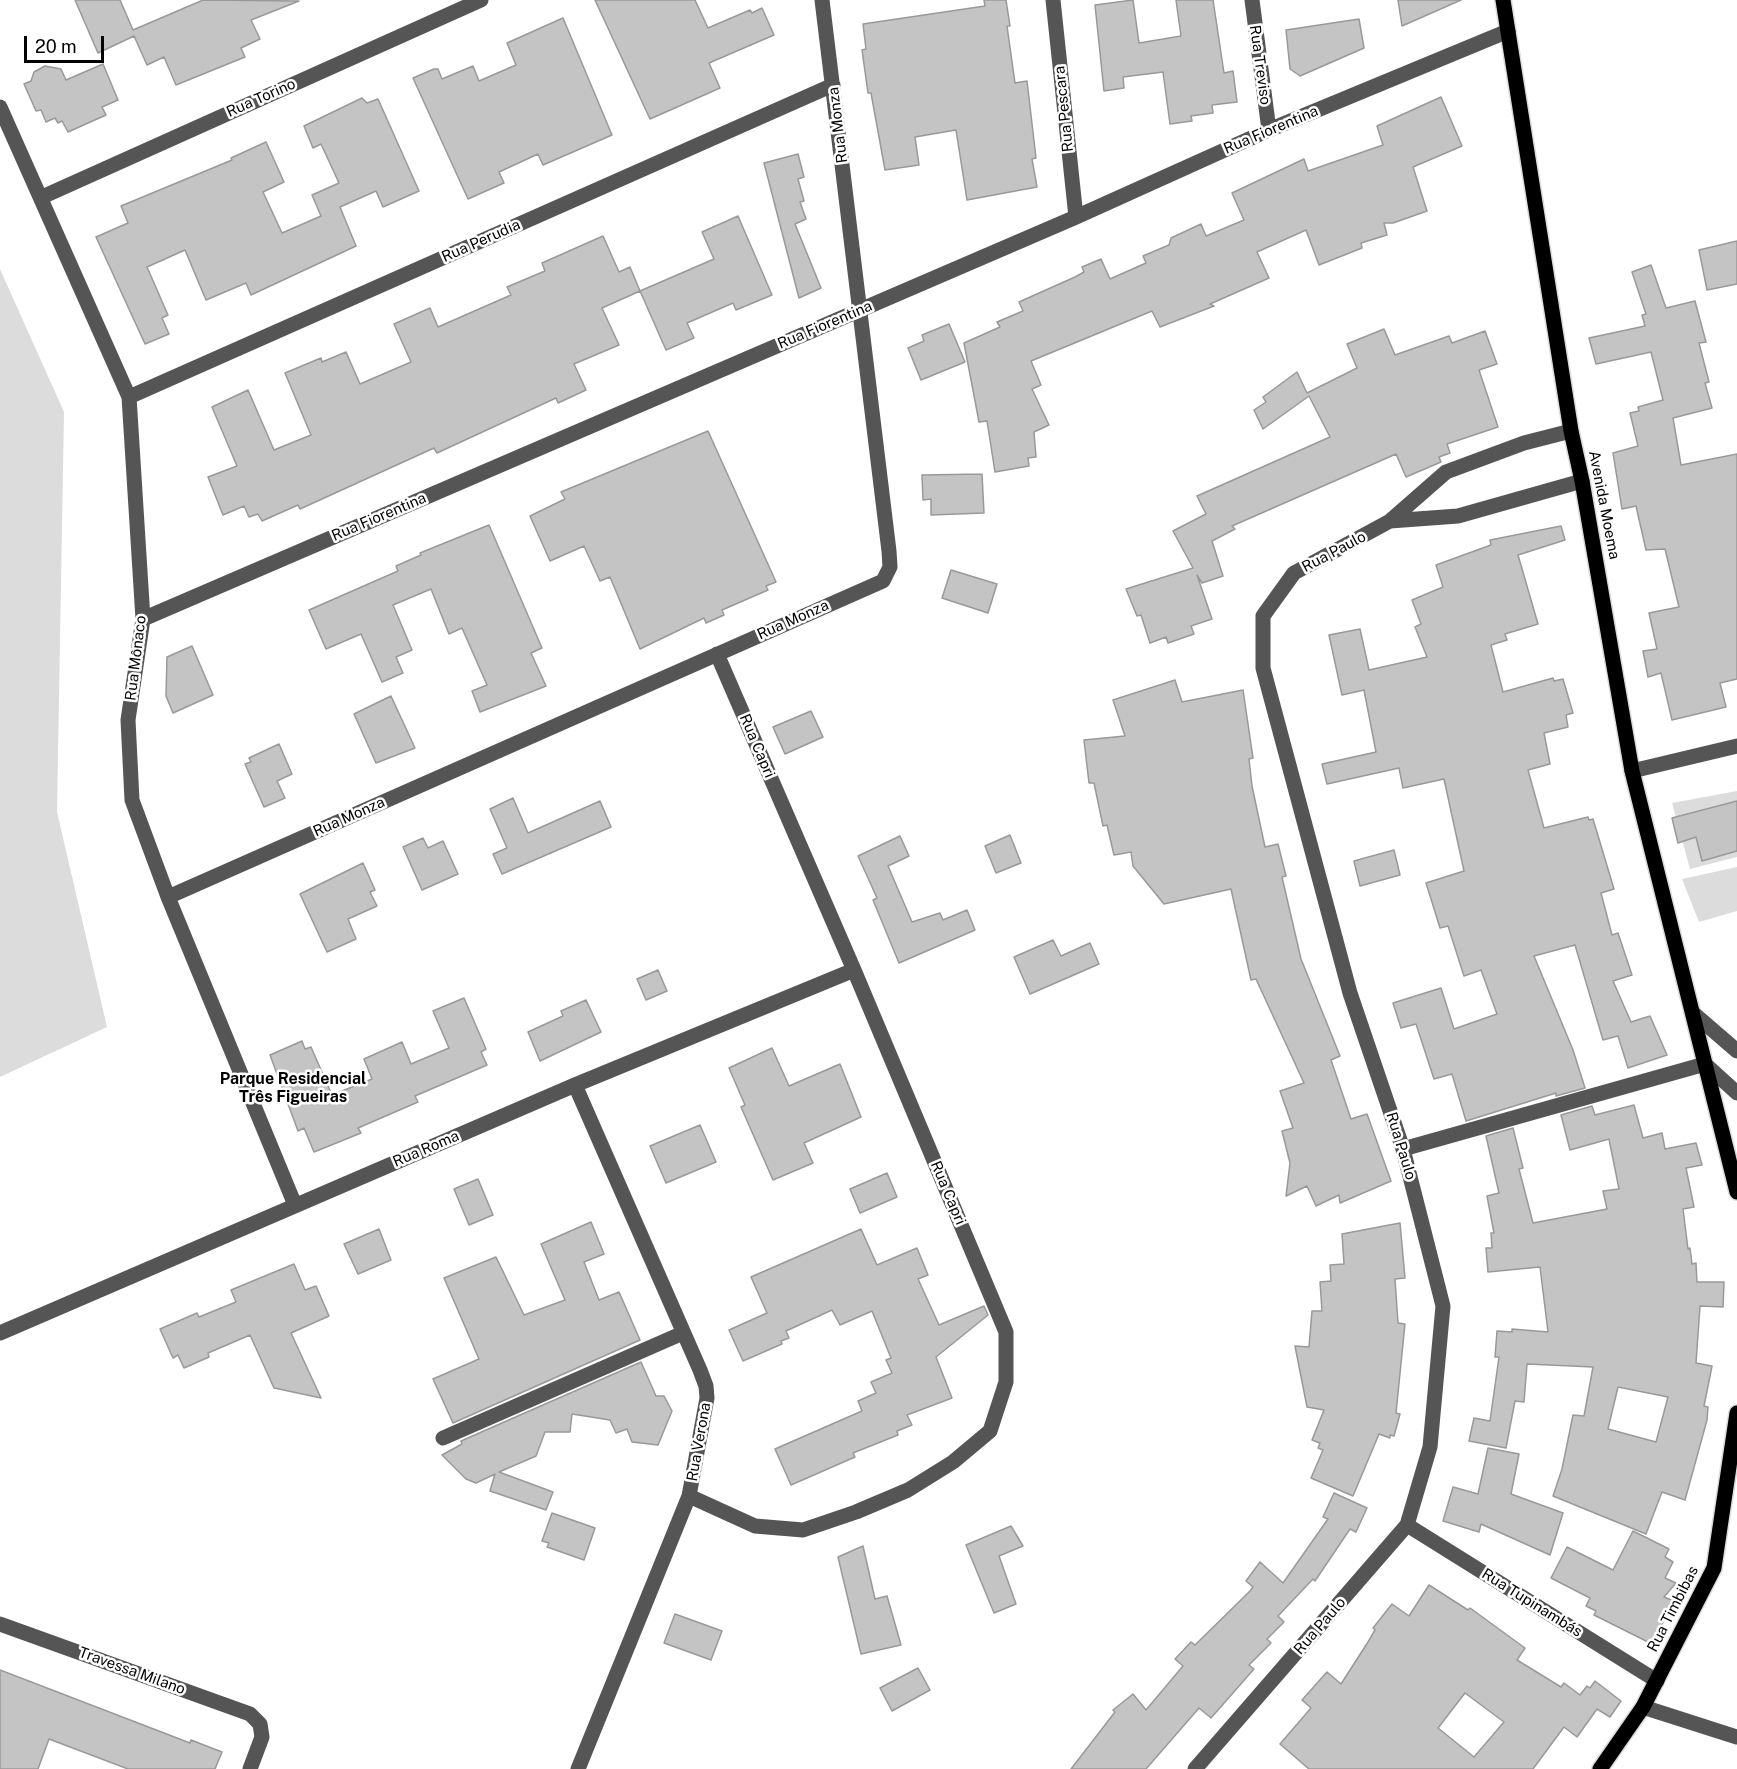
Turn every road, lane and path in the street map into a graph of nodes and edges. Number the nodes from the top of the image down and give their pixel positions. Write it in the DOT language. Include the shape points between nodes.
graph roads {
  1 [pos="481,0"];
  2 [pos="822,0"];
  3 [pos="1053,0"];
  4 [pos="1252,0"];
  5 [pos="1503,0"];
  6 [pos="1508,31"];
  7 [pos="833,85"];
  8 [pos="0,107"];
  9 [pos="1269,130"];
  10 [pos="42,197"];
  11 [pos="1076,217"];
  12 [pos="860,310"];
  13 [pos="129,397"];
  14 [pos="1571,431"];
  15 [pos="1582,481"];
  16 [pos="1390,521"];
  17 [pos="143,619"];
  18 [pos="717,654"];
  19 [pos="1737,746"];
  20 [pos="1632,771"];
  21 [pos="168,897"];
  22 [pos="854,970"];
  23 [pos="1693,1012"];
  24 [pos="1737,1051"];
  25 [pos="1705,1064"];
  26 [pos="575,1085"];
  27 [pos="1737,1093"];
  28 [pos="1403,1149"];
  29 [pos="1737,1192"];
  30 [pos="296,1205"];
  31 [pos="0,1332"];
  32 [pos="683,1333"];
  33 [pos="1737,1413"];
  34 [pos="443,1438"];
  35 [pos="689,1496"];
  36 [pos="1407,1525"];
  37 [pos="0,1624"];
  38 [pos="1657,1681"];
  39 [pos="1643,1707"];
  40 [pos="1737,1737"];
  41 [pos="250,1769"];
  42 [pos="578,1769"];
  43 [pos="1195,1769"];
  44 [pos="1600,1769"];
  1 -- 10 [label="street, Rua Torino"];
  2 -- 7 [label="street, Rua Monza"];
  3 -- 11 [label="street, Rua Pescara"];
  4 -- 9 [label="street, Rua Treviso"];
  5 -- 6 [label="main road, Avenida Moema"];
  6 -- 9 [label="street, Rua Fiorentina"];
  6 -- 14 [label="main road, Avenida Moema"];
  7 -- 12 [label="street, Rua Monza"];
  7 -- 13 [label="street, Rua Perudia"];
  8 -- 10 [label="street, Rua Mônaco"];
  9 -- 11 [label="street, Rua Fiorentina"];
  10 -- 13 [label="street, Rua Mônaco"];
  11 -- 12 [label="street, Rua Fiorentina"];
  12 -- 17 [label="street, Rua Fiorentina"];
  12 -- 18 [label="street, Rua Monza" via="890,567 883,581"];
  13 -- 17 [label="street, Rua Mônaco"];
  14 -- 15 [label="main road, Avenida Moema"];
  14 -- 16 [label="street, Rua Paulo" via="1524,443 1446,472"];
  15 -- 16 [label="street, Rua Paulo" via="1458,516"];
  15 -- 20 [label="main road, Avenida Moema"];
  16 -- 28 [label="street, Rua Paulo" via="1294,573 1263,616 1263,668 1350,993"];
  17 -- 21 [label="street, Rua Mônaco" via="128,720 132,800"];
  18 -- 21 [label="street, Rua Monza"];
  18 -- 22 [label="street, Rua Capri"];
  19 -- 20 [label="street"];
  20 -- 23 [label="main road, Avenida Moema"];
  21 -- 30 [label="street, Rua Mônaco"];
  22 -- 26 [label="street, Rua Roma"];
  22 -- 35 [label="street, Rua Capri" via="1006,1332 1006,1382 990,1431 954,1462 908,1490 803,1530 755,1526"];
  23 -- 24 [label="street"];
  23 -- 25 [label="main road, Avenida Moema"];
  25 -- 27 [label="street"];
  25 -- 28 [label="street"];
  25 -- 29 [label="main road"];
  26 -- 30 [label="street, Rua Roma"];
  26 -- 32 [label="street, Rua Verona"];
  28 -- 36 [label="street, Rua Paulo" via="1443,1306 1430,1447"];
  30 -- 31 [label="street, Rua Roma"];
  32 -- 34 [label="street"];
  32 -- 35 [label="street, Rua Verona" via="706,1386 707,1398"];
  33 -- 38 [label="main road, Rua Timbibas" via="1714,1568"];
  35 -- 42 [label="street, Rua Verona"];
  36 -- 38 [label="street, Rua Tupinambás"];
  36 -- 43 [label="street, Rua Paulo"];
  37 -- 41 [label="street, Travessa Milano" via="250,1714 260,1724 262,1737"];
  38 -- 39 [label="main road, Rua Timbibas"];
  39 -- 40 [label="street"];
  39 -- 44 [label="main road, Rua Timbibas"];
}
